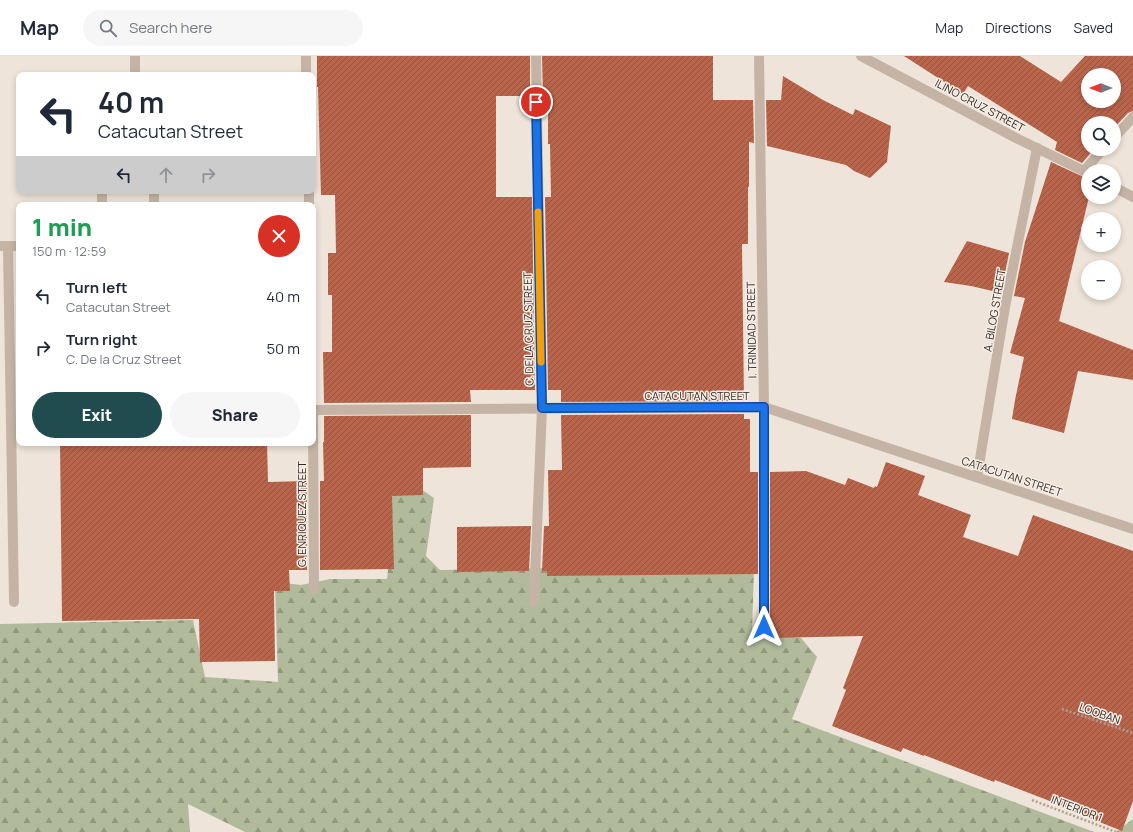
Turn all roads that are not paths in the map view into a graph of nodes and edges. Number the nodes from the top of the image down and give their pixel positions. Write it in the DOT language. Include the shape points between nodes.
graph roads {
  1 [pos="135,56"];
  2 [pos="306,56"];
  3 [pos="536,56"];
  4 [pos="759,56"];
  5 [pos="861,56"];
  6 [pos="135,72"];
  7 [pos="306,72"];
  8 [pos="1133,117"];
  9 [pos="1121,130"];
  10 [pos="1037,148"];
  11 [pos="1099,156"];
  12 [pos="1092,164"];
  13 [pos="1081,170"];
  14 [pos="1121,191"];
  15 [pos="1133,197"];
  16 [pos="4,246"];
  17 [pos="16,246"];
  18 [pos="764,407"];
  19 [pos="542,408"];
  20 [pos="316,410"];
  21 [pos="313,446"];
  22 [pos="977,477"];
  23 [pos="1133,529"];
  24 [pos="314,589"];
  25 [pos="14,602"];
  26 [pos="534,602"];
  27 [pos="764,627"];
  1 -- 6 [label="street"];
  2 -- 7 [label="street"];
  3 -- 19 [label="street, C. DE LA CRUZ STREET"];
  4 -- 18 [label="street, I. TRINIDAD STREET"];
  5 -- 10 [label="street, ILINO CRUZ STREET"];
  8 -- 9 [label="street"];
  10 -- 13 [label="street, ILINO CRUZ STREET"];
  10 -- 22 [label="street, A. BILOG STREET"];
  11 -- 12 [label="street"];
  14 -- 15 [label="street"];
  16 -- 17 [label="street"];
  16 -- 25 [label="street"];
  18 -- 19 [label="street, CATACUTAN STREET"];
  18 -- 22 [label="street, CATACUTAN STREET"];
  18 -- 27 [label="street, I. TRINIDAD STREET"];
  19 -- 20 [label="street, CATACUTAN STREET"];
  19 -- 26 [label="street, C. DE LA CRUZ STREET"];
  21 -- 24 [label="street, G. ENRIQUEZ STREET"];
  22 -- 23 [label="street, CATACUTAN STREET"];
}
